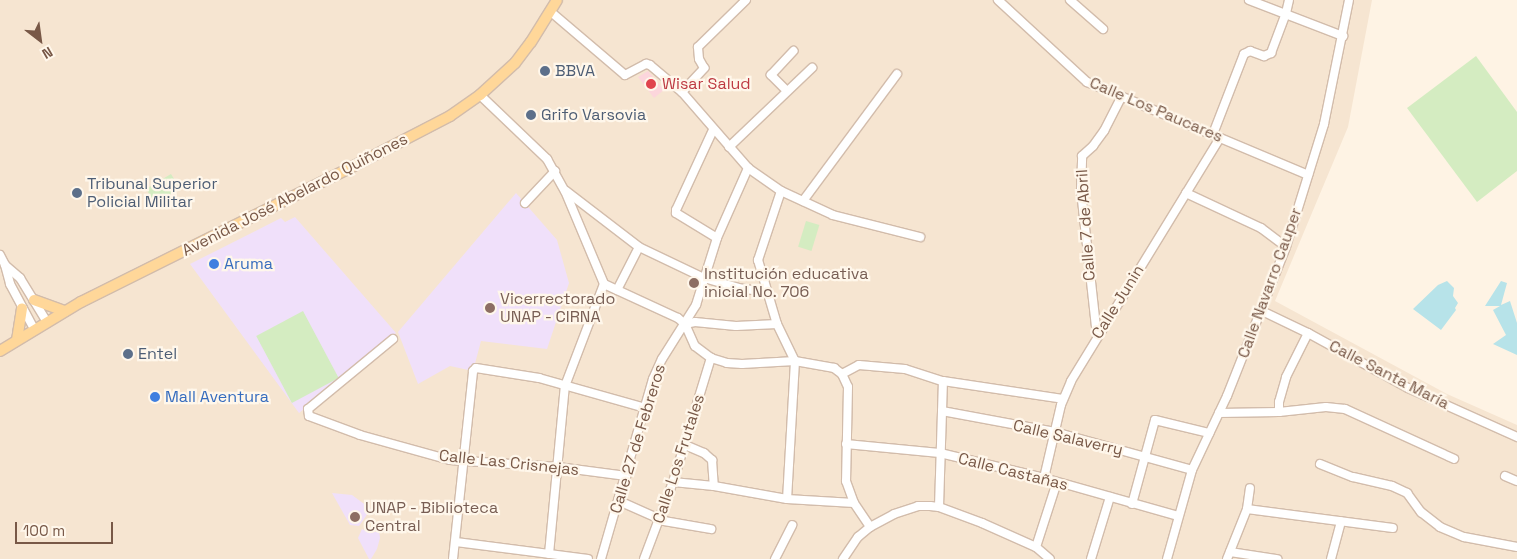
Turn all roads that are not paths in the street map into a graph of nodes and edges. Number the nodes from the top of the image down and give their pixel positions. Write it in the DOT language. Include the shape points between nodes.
graph roads {
  1 [pos="557,0"];
  2 [pos="746,0"];
  3 [pos="1070,0"];
  4 [pos="1249,0"];
  5 [pos="1289,0"];
  6 [pos="1349,0"];
  7 [pos="1003,2"];
  8 [pos="551,12"];
  9 [pos="1286,14"];
  10 [pos="1103,29"];
  11 [pos="1343,36"];
  12 [pos="793,51"];
  13 [pos="812,68"];
  14 [pos="897,74"];
  15 [pos="787,91"];
  16 [pos="682,92"];
  17 [pos="480,95"];
  18 [pos="1122,96"];
  19 [pos="713,130"];
  20 [pos="1216,136"];
  21 [pos="729,147"];
  22 [pos="748,168"];
  23 [pos="555,171"];
  24 [pos="1308,175"];
  25 [pos="565,191"];
  26 [pos="781,191"];
  27 [pos="1186,193"];
  28 [pos="802,201"];
  29 [pos="525,203"];
  30 [pos="920,237"];
  31 [pos="717,238"];
  32 [pos="639,247"];
  33 [pos="1286,247"];
  34 [pos="0,255"];
  35 [pos="6,265"];
  36 [pos="704,278"];
  37 [pos="604,284"];
  38 [pos="617,290"];
  39 [pos="766,292"];
  40 [pos="34,300"];
  41 [pos="22,308"];
  42 [pos="66,311"];
  43 [pos="1262,311"];
  44 [pos="47,322"];
  45 [pos="685,324"];
  46 [pos="778,324"];
  47 [pos="34,329"];
  48 [pos="1308,333"];
  49 [pos="1096,336"];
  50 [pos="393,339"];
  51 [pos="17,340"];
  52 [pos="0,351"];
  53 [pos="711,358"];
  54 [pos="794,361"];
  55 [pos="842,374"];
  56 [pos="943,381"];
  57 [pos="565,386"];
  58 [pos="1063,399"];
  59 [pos="1279,407"];
  60 [pos="646,408"];
  61 [pos="942,412"];
  62 [pos="1219,413"];
  63 [pos="1055,432"];
  64 [pos="1209,433"];
  65 [pos="1517,437"];
  66 [pos="846,444"];
  67 [pos="686,445"];
  68 [pos="940,454"];
  69 [pos="1145,457"];
  70 [pos="1454,458"];
  71 [pos="464,461"];
  72 [pos="1320,464"];
  73 [pos="558,467"];
  74 [pos="1192,470"];
  75 [pos="626,476"];
  76 [pos="1505,476"];
  77 [pos="1044,478"];
  78 [pos="1517,481"];
  79 [pos="674,482"];
  80 [pos="1057,482"];
  81 [pos="714,486"];
  82 [pos="1250,488"];
  83 [pos="1110,497"];
  84 [pos="787,499"];
  85 [pos="619,501"];
  86 [pos="854,503"];
  87 [pos="1132,504"];
  88 [pos="939,507"];
  89 [pos="1247,509"];
  90 [pos="1178,516"];
  91 [pos="660,519"];
  92 [pos="1341,521"];
  93 [pos="792,525"];
  94 [pos="870,527"];
  95 [pos="710,528"];
  96 [pos="1392,528"];
  97 [pos="456,542"];
  98 [pos="1036,546"];
  99 [pos="1517,547"];
  100 [pos="550,554"];
  101 [pos="1229,555"];
  102 [pos="453,559"];
  103 [pos="588,559"];
  104 [pos="601,559"];
  105 [pos="644,559"];
  106 [pos="775,559"];
  107 [pos="843,559"];
  108 [pos="1050,559"];
  109 [pos="1092,559"];
  110 [pos="1167,559"];
  111 [pos="1277,559"];
  112 [pos="1331,559"];
  1 -- 8 [label="main road, Avenida José Abelardo Quiñones"];
  2 -- 16 [label="street" via="698,47 704,68"];
  3 -- 10 [label="street"];
  4 -- 9 [label="street"];
  5 -- 9 [label="street"];
  6 -- 11 [label="street, Calle Navarro Cauper"];
  7 -- 18 [label="street, Calle Los Paucares" via="1087,82"];
  8 -- 16 [label="street" via="625,75 648,64"];
  8 -- 17 [label="main road, Avenida José Abelardo Quiñones" via="514,63"];
  9 -- 11 [label="street"];
  9 -- 20 [label="street, Calle Junin" via="1271,53 1264,56 1250,51 1244,54"];
  11 -- 24 [label="street, Calle Navarro Cauper" via="1324,124"];
  12 -- 15 [label="street" via="771,75"];
  13 -- 15 [label="street"];
  14 -- 28 [label="street"];
  15 -- 21 [label="street"];
  16 -- 19 [label="street"];
  17 -- 23 [label="street" via="533,144"];
  17 -- 42 [label="main road, Avenida José Abelardo Quiñones" via="450,116 389,148"];
  18 -- 20 [label="street, Calle Los Paucares"];
  18 -- 49 [label="street, Calle 7 de Abril" via="1104,131 1082,156 1081,190"];
  19 -- 21 [label="street"];
  19 -- 31 [label="street" via="676,213"];
  20 -- 24 [label="street, Calle Los Paucares"];
  20 -- 27 [label="street, Calle Junin"];
  21 -- 22 [label="street"];
  22 -- 26 [label="street"];
  22 -- 31 [label="street, Calle 27 de Febreros"];
  23 -- 25 [label="street"];
  23 -- 29 [label="street"];
  24 -- 33 [label="street, Calle Navarro Cauper"];
  25 -- 32 [label="street"];
  25 -- 37 [label="street"];
  26 -- 28 [label="street"];
  26 -- 39 [label="street" via="758,260"];
  27 -- 33 [label="street" via="1262,228"];
  27 -- 49 [label="street, Calle Junin"];
  28 -- 30 [label="street" via="833,215"];
  31 -- 36 [label="street, Calle 27 de Febreros"];
  32 -- 36 [label="street"];
  32 -- 38 [label="street"];
  33 -- 43 [label="street, Calle Navarro Cauper"];
  34 -- 35 [label="street"];
  35 -- 40 [label="street" via="20,278"];
  35 -- 41 [label="street" via="10,284"];
  36 -- 39 [label="street"];
  36 -- 45 [label="street, Calle 27 de Febreros" via="696,305"];
  37 -- 38 [label="street"];
  37 -- 57 [label="street"];
  38 -- 45 [label="street"];
  39 -- 46 [label="street"];
  40 -- 42 [label="main road"];
  40 -- 44 [label="street"];
  41 -- 47 [label="street"];
  41 -- 51 [label="main road"];
  42 -- 44 [label="main road, Avenida José Abelardo Quiñones"];
  43 -- 48 [label="street, Calle Santa María"];
  43 -- 62 [label="street, Calle Navarro Cauper"];
  44 -- 47 [label="main road, Avenida José Abelardo Quiñones"];
  45 -- 46 [label="street"];
  45 -- 53 [label="street" via="695,346"];
  45 -- 60 [label="street, Calle 27 de Febreros" via="662,359"];
  46 -- 54 [label="street"];
  47 -- 51 [label="main road, Avenida José Abelardo Quiñones"];
  48 -- 59 [label="street" via="1286,377"];
  48 -- 65 [label="street, Calle Santa María" via="1408,388"];
  49 -- 58 [label="street, Calle Junin"];
  50 -- 71 [label="street, Calle Las Crisnejas" via="308,409 309,416 360,435"];
  51 -- 52 [label="main road, Avenida José Abelardo Quiñones"];
  53 -- 54 [label="street" via="742,364"];
  53 -- 67 [label="street, Calle Los Frutales"];
  54 -- 55 [label="street" via="834,368"];
  54 -- 84 [label="street"];
  55 -- 56 [label="street" via="853,366 866,365 905,369"];
  55 -- 66 [label="street" via="848,387"];
  56 -- 58 [label="street"];
  56 -- 61 [label="street"];
  57 -- 60 [label="street"];
  57 -- 71 [label="street" via="539,378 476,368 473,371"];
  57 -- 73 [label="street"];
  58 -- 63 [label="street, Calle Junin"];
  59 -- 62 [label="street"];
  59 -- 70 [label="street" via="1345,409"];
  60 -- 75 [label="street, Calle 27 de Febreros"];
  61 -- 63 [label="street, Calle Salaverry"];
  61 -- 68 [label="street"];
  62 -- 64 [label="street, Calle Navarro Cauper"];
  63 -- 69 [label="street, Calle Salaverry"];
  63 -- 77 [label="street, Calle Junin"];
  64 -- 69 [label="street" via="1155,420"];
  64 -- 74 [label="street, Calle Navarro Cauper"];
  66 -- 68 [label="street, Calle Castañas"];
  66 -- 86 [label="street" via="846,481"];
  67 -- 79 [label="street, Calle Los Frutales"];
  67 -- 81 [label="street" via="712,460"];
  68 -- 77 [label="street, Calle Castañas"];
  68 -- 88 [label="street"];
  69 -- 74 [label="street, Calle Salaverry"];
  69 -- 87 [label="street"];
  71 -- 73 [label="street, Calle Las Crisnejas"];
  71 -- 97 [label="street"];
  72 -- 99 [label="street" via="1407,493 1421,512 1440,527 1464,537"];
  73 -- 75 [label="street, Calle Las Crisnejas"];
  73 -- 100 [label="street"];
  74 -- 90 [label="street, Calle Navarro Cauper"];
  75 -- 85 [label="street, Calle 27 de Febreros"];
  76 -- 78 [label="street"];
  77 -- 80 [label="street, Calle Castañas"];
  79 -- 81 [label="street"];
  79 -- 91 [label="street, Calle Los Frutales"];
  80 -- 83 [label="street, Calle Castañas"];
  80 -- 98 [label="street"];
  81 -- 84 [label="street"];
  82 -- 89 [label="street"];
  83 -- 87 [label="street, Calle Castañas"];
  83 -- 109 [label="street"];
  84 -- 86 [label="street"];
  85 -- 91 [label="street"];
  85 -- 104 [label="street, Calle 27 de Febreros"];
  86 -- 94 [label="street"];
  87 -- 90 [label="street, Calle Castañas"];
  88 -- 94 [label="street" via="918,506"];
  88 -- 98 [label="street"];
  89 -- 92 [label="street"];
  89 -- 101 [label="street"];
  90 -- 110 [label="street, Calle Navarro Cauper"];
  91 -- 95 [label="street"];
  91 -- 105 [label="street, Calle Los Frutales"];
  92 -- 96 [label="street"];
  92 -- 112 [label="street"];
  93 -- 106 [label="street"];
  94 -- 107 [label="street" via="858,536"];
  97 -- 100 [label="street"];
  97 -- 102 [label="street"];
  98 -- 108 [label="street"];
  100 -- 103 [label="street"];
  101 -- 111 [label="street"];
}
